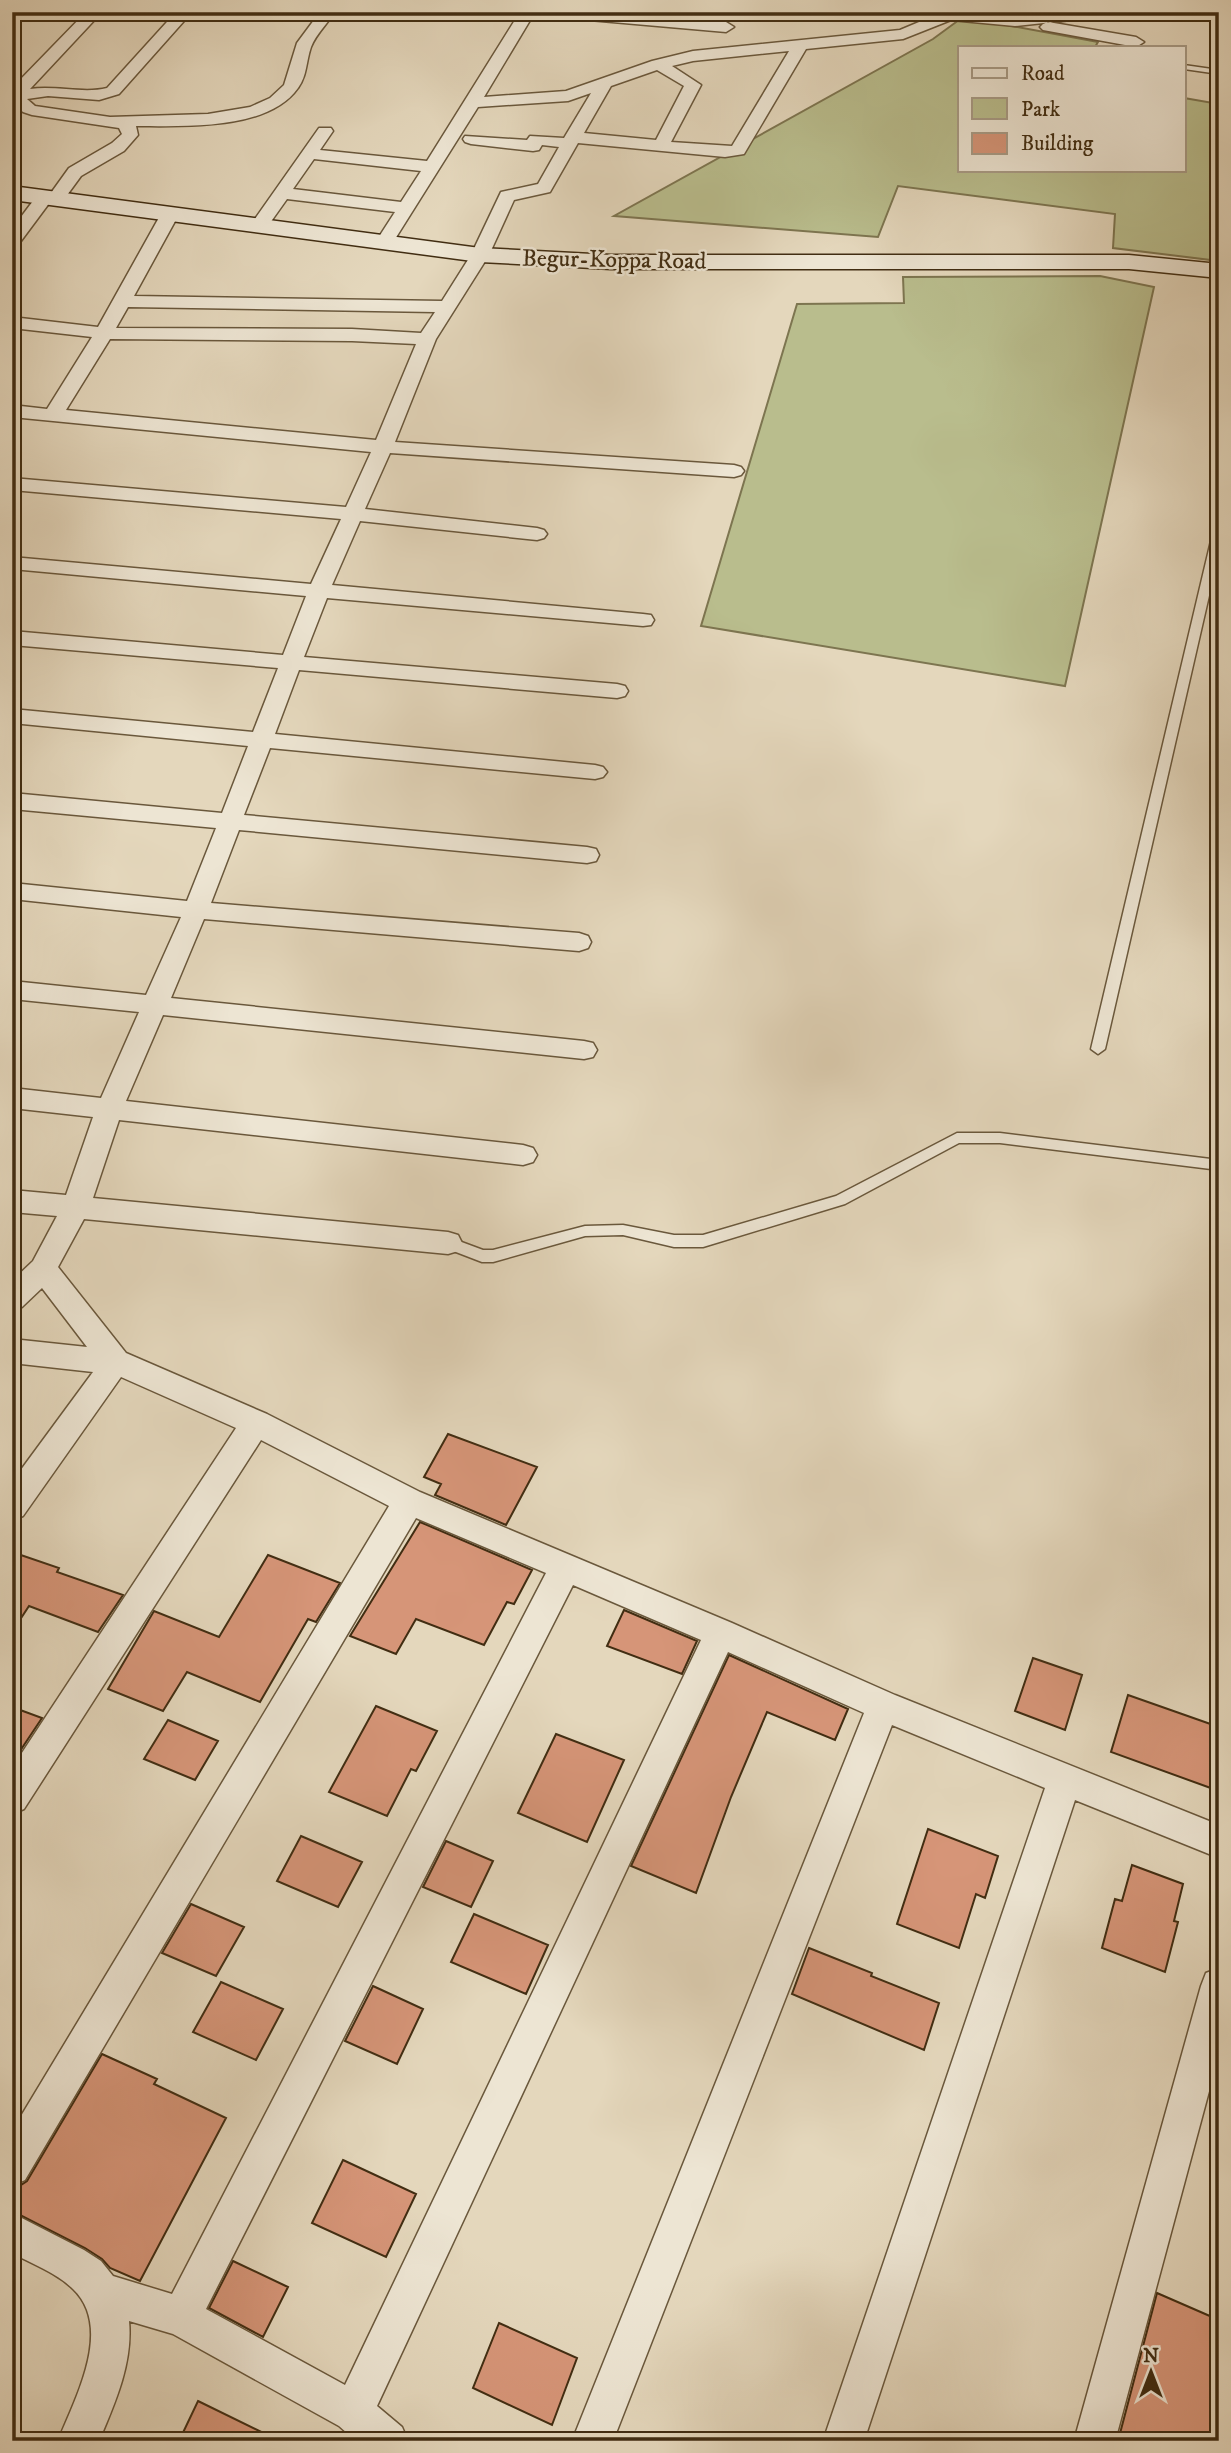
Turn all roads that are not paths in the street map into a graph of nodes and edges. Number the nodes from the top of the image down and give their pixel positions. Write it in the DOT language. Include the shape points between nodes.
graph roads {
  1 [pos="95,12"];
  2 [pos="185,12"];
  3 [pos="328,12"];
  4 [pos="528,12"];
  5 [pos="555,12"];
  6 [pos="911,12"];
  7 [pos="1099,12"];
  8 [pos="949,15"];
  9 [pos="726,20"];
  10 [pos="1015,21"];
  11 [pos="1136,42"];
  12 [pos="801,44"];
  13 [pos="709,54"];
  14 [pos="658,64"];
  15 [pos="1186,67"];
  16 [pos="1219,72"];
  17 [pos="604,84"];
  18 [pos="18,89"];
  19 [pos="473,103"];
  20 [pos="114,121"];
  21 [pos="326,131"];
  22 [pos="471,139"];
  23 [pos="570,140"];
  24 [pos="662,144"];
  25 [pos="309,154"];
  26 [pos="432,167"];
  27 [pos="12,192"];
  28 [pos="282,193"];
  29 [pos="51,197"];
  30 [pos="406,208"];
  31 [pos="170,214"];
  32 [pos="259,226"];
  33 [pos="12,241"];
  34 [pos="384,243"];
  35 [pos="480,256"];
  36 [pos="1219,271"];
  37 [pos="122,301"];
  38 [pos="447,307"];
  39 [pos="12,322"];
  40 [pos="104,333"];
  41 [pos="427,339"];
  42 [pos="12,411"];
  43 [pos="53,415"];
  44 [pos="383,447"];
  45 [pos="734,471"];
  46 [pos="12,484"];
  47 [pos="353,514"];
  48 [pos="1219,528"];
  49 [pos="537,534"];
  50 [pos="12,562"];
  51 [pos="319,590"];
  52 [pos="643,620"];
  53 [pos="12,638"];
  54 [pos="290,663"];
  55 [pos="617,691"];
  56 [pos="12,716"];
  57 [pos="261,739"];
  58 [pos="595,772"];
  59 [pos="12,801"];
  60 [pos="229,820"];
  61 [pos="587,855"];
  62 [pos="12,891"];
  63 [pos="196,910"];
  64 [pos="579,942"];
  65 [pos="12,990"];
  66 [pos="155,1006"];
  67 [pos="584,1049"];
  68 [pos="1098,1049"];
  69 [pos="12,1098"];
  70 [pos="110,1108"];
  71 [pos="523,1155"];
  72 [pos="1219,1165"];
  73 [pos="12,1201"];
  74 [pos="76,1207"];
  75 [pos="448,1243"];
  76 [pos="43,1269"];
  77 [pos="12,1299"];
  78 [pos="12,1351"];
  79 [pos="117,1362"];
  80 [pos="256,1423"];
  81 [pos="409,1501"];
  82 [pos="12,1507"];
  83 [pos="566,1566"];
  84 [pos="721,1633"];
  85 [pos="883,1706"];
  86 [pos="1064,1781"];
  87 [pos="12,1798"];
  88 [pos="1219,1842"];
  89 [pos="1219,1986"];
  90 [pos="12,2167"];
  91 [pos="12,2232"];
  92 [pos="101,2292"];
  93 [pos="181,2317"];
  94 [pos="353,2412"];
  95 [pos="78,2441"];
  96 [pos="388,2441"];
  97 [pos="592,2441"];
  98 [pos="843,2441"];
  99 [pos="1094,2441"];
  1 -- 18 [label="street"];
  2 -- 18 [label="street" via="113,92"];
  3 -- 20 [label="street" via="303,45 294,84 260,110 226,118"];
  4 -- 19 [label="street"];
  5 -- 9 [label="street"];
  6 -- 8 [label="street"];
  7 -- 10 [label="street"];
  8 -- 10 [label="street"];
  8 -- 12 [label="street" via="903,34"];
  9 -- 13 [label="street"];
  10 -- 11 [label="street"];
  12 -- 13 [label="street"];
  12 -- 24 [label="street" via="738,150"];
  13 -- 14 [label="street"];
  14 -- 17 [label="street"];
  14 -- 24 [label="street" via="693,85"];
  15 -- 16 [label="lane"];
  17 -- 19 [label="street" via="568,96"];
  17 -- 23 [label="street"];
  18 -- 20 [label="street" via="23,105 38,112"];
  19 -- 26 [label="street"];
  20 -- 29 [label="street" via="130,128 130,135 82,166"];
  21 -- 25 [label="street"];
  22 -- 23 [label="street" via="533,146 536,139"];
  23 -- 24 [label="street"];
  23 -- 35 [label="street" via="544,188 507,196"];
  25 -- 26 [label="street"];
  25 -- 28 [label="street"];
  26 -- 30 [label="street"];
  27 -- 29 [label="main road, Begur-Koppa Road"];
  28 -- 30 [label="street"];
  28 -- 32 [label="street"];
  29 -- 31 [label="main road, Begur-Koppa Road"];
  29 -- 33 [label="street"];
  30 -- 34 [label="street"];
  31 -- 32 [label="main road, Begur-Koppa Road"];
  31 -- 37 [label="street"];
  32 -- 34 [label="main road, Begur-Koppa Road"];
  34 -- 35 [label="main road, Begur-Koppa Road"];
  35 -- 36 [label="main road, Begur-Koppa Road" via="611,262 1129,262"];
  35 -- 38 [label="street"];
  37 -- 38 [label="street"];
  37 -- 40 [label="street"];
  38 -- 41 [label="street"];
  39 -- 40 [label="street"];
  40 -- 41 [label="street"];
  40 -- 43 [label="street"];
  41 -- 44 [label="street"];
  42 -- 43 [label="street"];
  43 -- 44 [label="street"];
  44 -- 45 [label="street"];
  44 -- 47 [label="street"];
  46 -- 47 [label="street"];
  47 -- 49 [label="street"];
  47 -- 51 [label="street"];
  48 -- 68 [label="lane"];
  50 -- 51 [label="street"];
  51 -- 52 [label="street"];
  51 -- 54 [label="street"];
  53 -- 54 [label="street"];
  54 -- 55 [label="street"];
  54 -- 57 [label="street"];
  56 -- 57 [label="street"];
  57 -- 58 [label="street"];
  57 -- 60 [label="street"];
  59 -- 60 [label="street"];
  60 -- 61 [label="street"];
  60 -- 63 [label="street"];
  62 -- 63 [label="street"];
  63 -- 64 [label="street"];
  63 -- 66 [label="street"];
  65 -- 66 [label="street"];
  66 -- 67 [label="street"];
  66 -- 70 [label="street"];
  69 -- 70 [label="street"];
  70 -- 71 [label="street"];
  70 -- 74 [label="street"];
  72 -- 75 [label="lane" via="1000,1138 957,1138 840,1200 703,1241 689,1243 600,1229 493,1256"];
  73 -- 74 [label="street"];
  74 -- 75 [label="street"];
  74 -- 76 [label="street"];
  76 -- 77 [label="street"];
  76 -- 79 [label="street"];
  78 -- 79 [label="street"];
  79 -- 80 [label="street"];
  79 -- 82 [label="street"];
  80 -- 81 [label="street"];
  80 -- 87 [label="street"];
  81 -- 83 [label="street"];
  81 -- 90 [label="street"];
  83 -- 84 [label="street"];
  83 -- 93 [label="street"];
  84 -- 85 [label="street"];
  84 -- 94 [label="street"];
  85 -- 86 [label="street"];
  85 -- 97 [label="street"];
  86 -- 88 [label="street"];
  86 -- 98 [label="street"];
  89 -- 99 [label="street"];
  91 -- 92 [label="street" via="87,2275"];
  92 -- 93 [label="street"];
  92 -- 95 [label="street" via="109,2317 110,2348 103,2383"];
  93 -- 94 [label="street"];
  94 -- 96 [label="street"];
}
